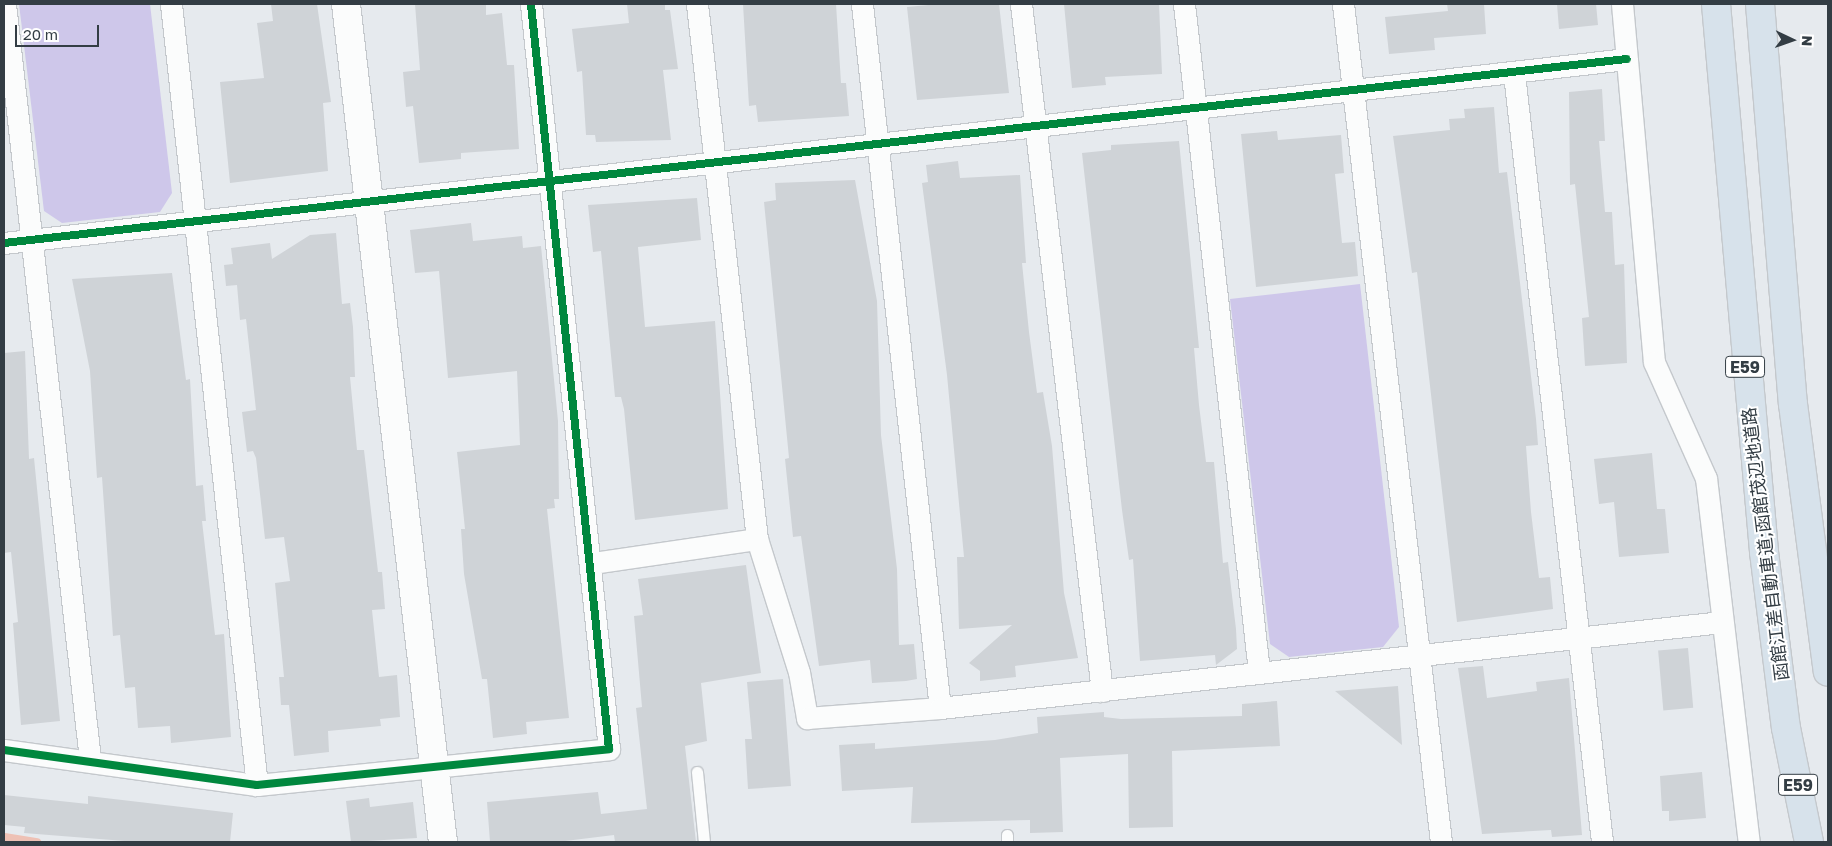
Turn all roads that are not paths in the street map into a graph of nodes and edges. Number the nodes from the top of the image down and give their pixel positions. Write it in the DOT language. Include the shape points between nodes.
graph roads {
  1 [pos="5,4"];
  2 [pos="171,4"];
  3 [pos="346,4"];
  4 [pos="531,4"];
  5 [pos="697,4"];
  6 [pos="862,4"];
  7 [pos="1021,4"];
  8 [pos="1184,4"];
  9 [pos="1343,4"];
  10 [pos="1622,4"];
  11 [pos="1716,4"];
  12 [pos="1760,4"];
  13 [pos="1627,59"];
  14 [pos="1514,74"];
  15 [pos="1353,89"];
  16 [pos="1196,106"];
  17 [pos="1034,124"];
  18 [pos="879,143"];
  19 [pos="714,164"];
  20 [pos="551,180"];
  21 [pos="368,202"];
  22 [pos="195,222"];
  23 [pos="32,239"];
  24 [pos="4,243"];
  25 [pos="757,539"];
  26 [pos="592,563"];
  27 [pos="1722,622"];
  28 [pos="1580,636"];
  29 [pos="1417,655"];
  30 [pos="1259,672"];
  31 [pos="1828,672"];
  32 [pos="1102,691"];
  33 [pos="940,708"];
  34 [pos="1786,728"];
  35 [pos="4,750"];
  36 [pos="90,760"];
  37 [pos="434,766"];
  38 [pos="697,772"];
  39 [pos="256,785"];
  40 [pos="443,842"];
  41 [pos="704,842"];
  42 [pos="1441,842"];
  43 [pos="1602,842"];
  44 [pos="1749,842"];
  45 [pos="1798,842"];
  46 [pos="1809,842"];
  1 -- 23 [label="street"];
  2 -- 22 [label="street"];
  3 -- 21 [label="street"];
  4 -- 20 [label="street"];
  5 -- 19 [label="street"];
  6 -- 18 [label="street"];
  7 -- 17 [label="street"];
  8 -- 16 [label="street"];
  9 -- 15 [label="street"];
  10 -- 13 [label="street"];
  11 -- 34 [label="highway, 函館江差自動車道;函館茂辺地道路 / E59" via="1749,409"];
  12 -- 31 [label="highway, E59" via="1793,404"];
  13 -- 14 [label="street"];
  13 -- 27 [label="street" via="1654,362 1706,478"];
  14 -- 15 [label="street"];
  14 -- 28 [label="street"];
  15 -- 16 [label="street"];
  15 -- 29 [label="street"];
  16 -- 17 [label="street"];
  16 -- 30 [label="street"];
  17 -- 18 [label="street"];
  17 -- 32 [label="street"];
  18 -- 19 [label="street"];
  18 -- 33 [label="street"];
  19 -- 20 [label="street"];
  19 -- 25 [label="street"];
  20 -- 21 [label="street"];
  20 -- 26 [label="street"];
  21 -- 22 [label="street"];
  21 -- 37 [label="street"];
  22 -- 23 [label="street"];
  22 -- 39 [label="street"];
  23 -- 24 [label="street"];
  23 -- 36 [label="street"];
  25 -- 26 [label="street"];
  25 -- 33 [label="street" via="799,672 807,718"];
  26 -- 37 [label="street" via="609,749"];
  27 -- 28 [label="street"];
  27 -- 44 [label="street"];
  28 -- 29 [label="street"];
  28 -- 43 [label="street"];
  29 -- 30 [label="street"];
  29 -- 42 [label="street"];
  30 -- 32 [label="street"];
  32 -- 33 [label="street"];
  34 -- 45 [label="highway, E59"];
  34 -- 46 [label="highway, 函館江差自動車道;函館茂辺地道路 / E59"];
  35 -- 36 [label="street"];
  36 -- 39 [label="street"];
  37 -- 39 [label="street"];
  37 -- 40 [label="street"];
  38 -- 41 [label="lane"];
}
